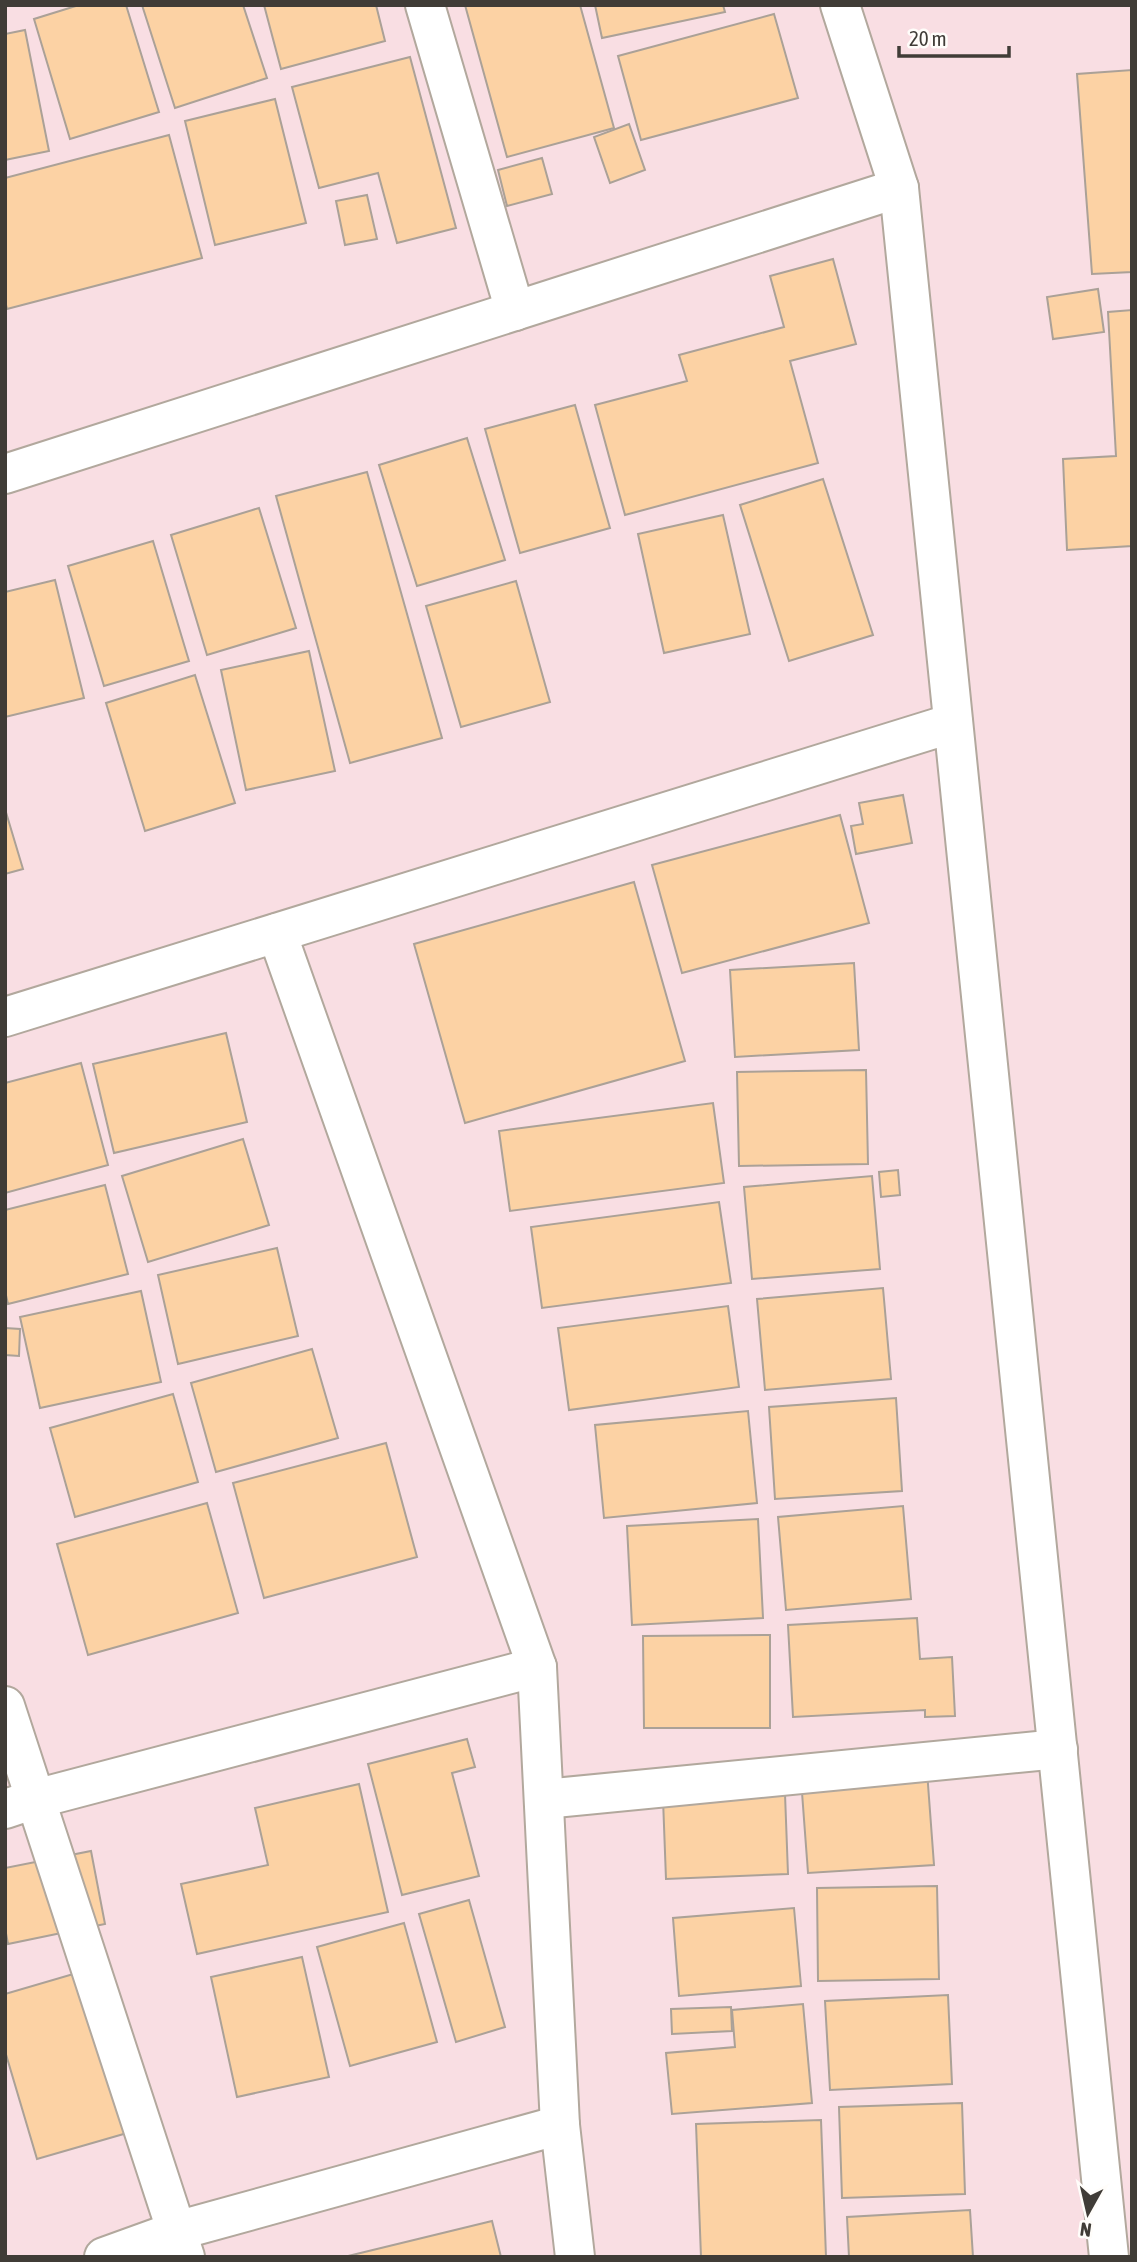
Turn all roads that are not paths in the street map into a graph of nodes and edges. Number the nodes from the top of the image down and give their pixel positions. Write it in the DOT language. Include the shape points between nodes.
graph roads {
  1 [pos="425,5"];
  2 [pos="840,5"];
  3 [pos="898,187"];
  4 [pos="515,311"];
  5 [pos="5,474"];
  6 [pos="953,723"];
  7 [pos="277,933"];
  8 [pos="5,1017"];
  9 [pos="537,1667"];
  10 [pos="5,1706"];
  11 [pos="1058,1749"];
  12 [pos="544,1799"];
  13 [pos="20,1804"];
  14 [pos="560,2125"];
  15 [pos="181,2244"];
  16 [pos="104,2257"];
  17 [pos="575,2257"];
  18 [pos="1109,2257"];
  1 -- 4 [label="street"];
  2 -- 3 [label="street"];
  3 -- 4 [label="street"];
  3 -- 6 [label="street"];
  4 -- 5 [label="street"];
  6 -- 7 [label="street"];
  6 -- 11 [label="street"];
  7 -- 8 [label="street"];
  7 -- 9 [label="street"];
  9 -- 12 [label="street"];
  9 -- 13 [label="street"];
  10 -- 13 [label="street"];
  11 -- 12 [label="street"];
  11 -- 18 [label="street"];
  12 -- 14 [label="street"];
  13 -- 15 [label="street"];
  14 -- 15 [label="street"];
  14 -- 17 [label="street"];
  15 -- 16 [label="street"];
}
